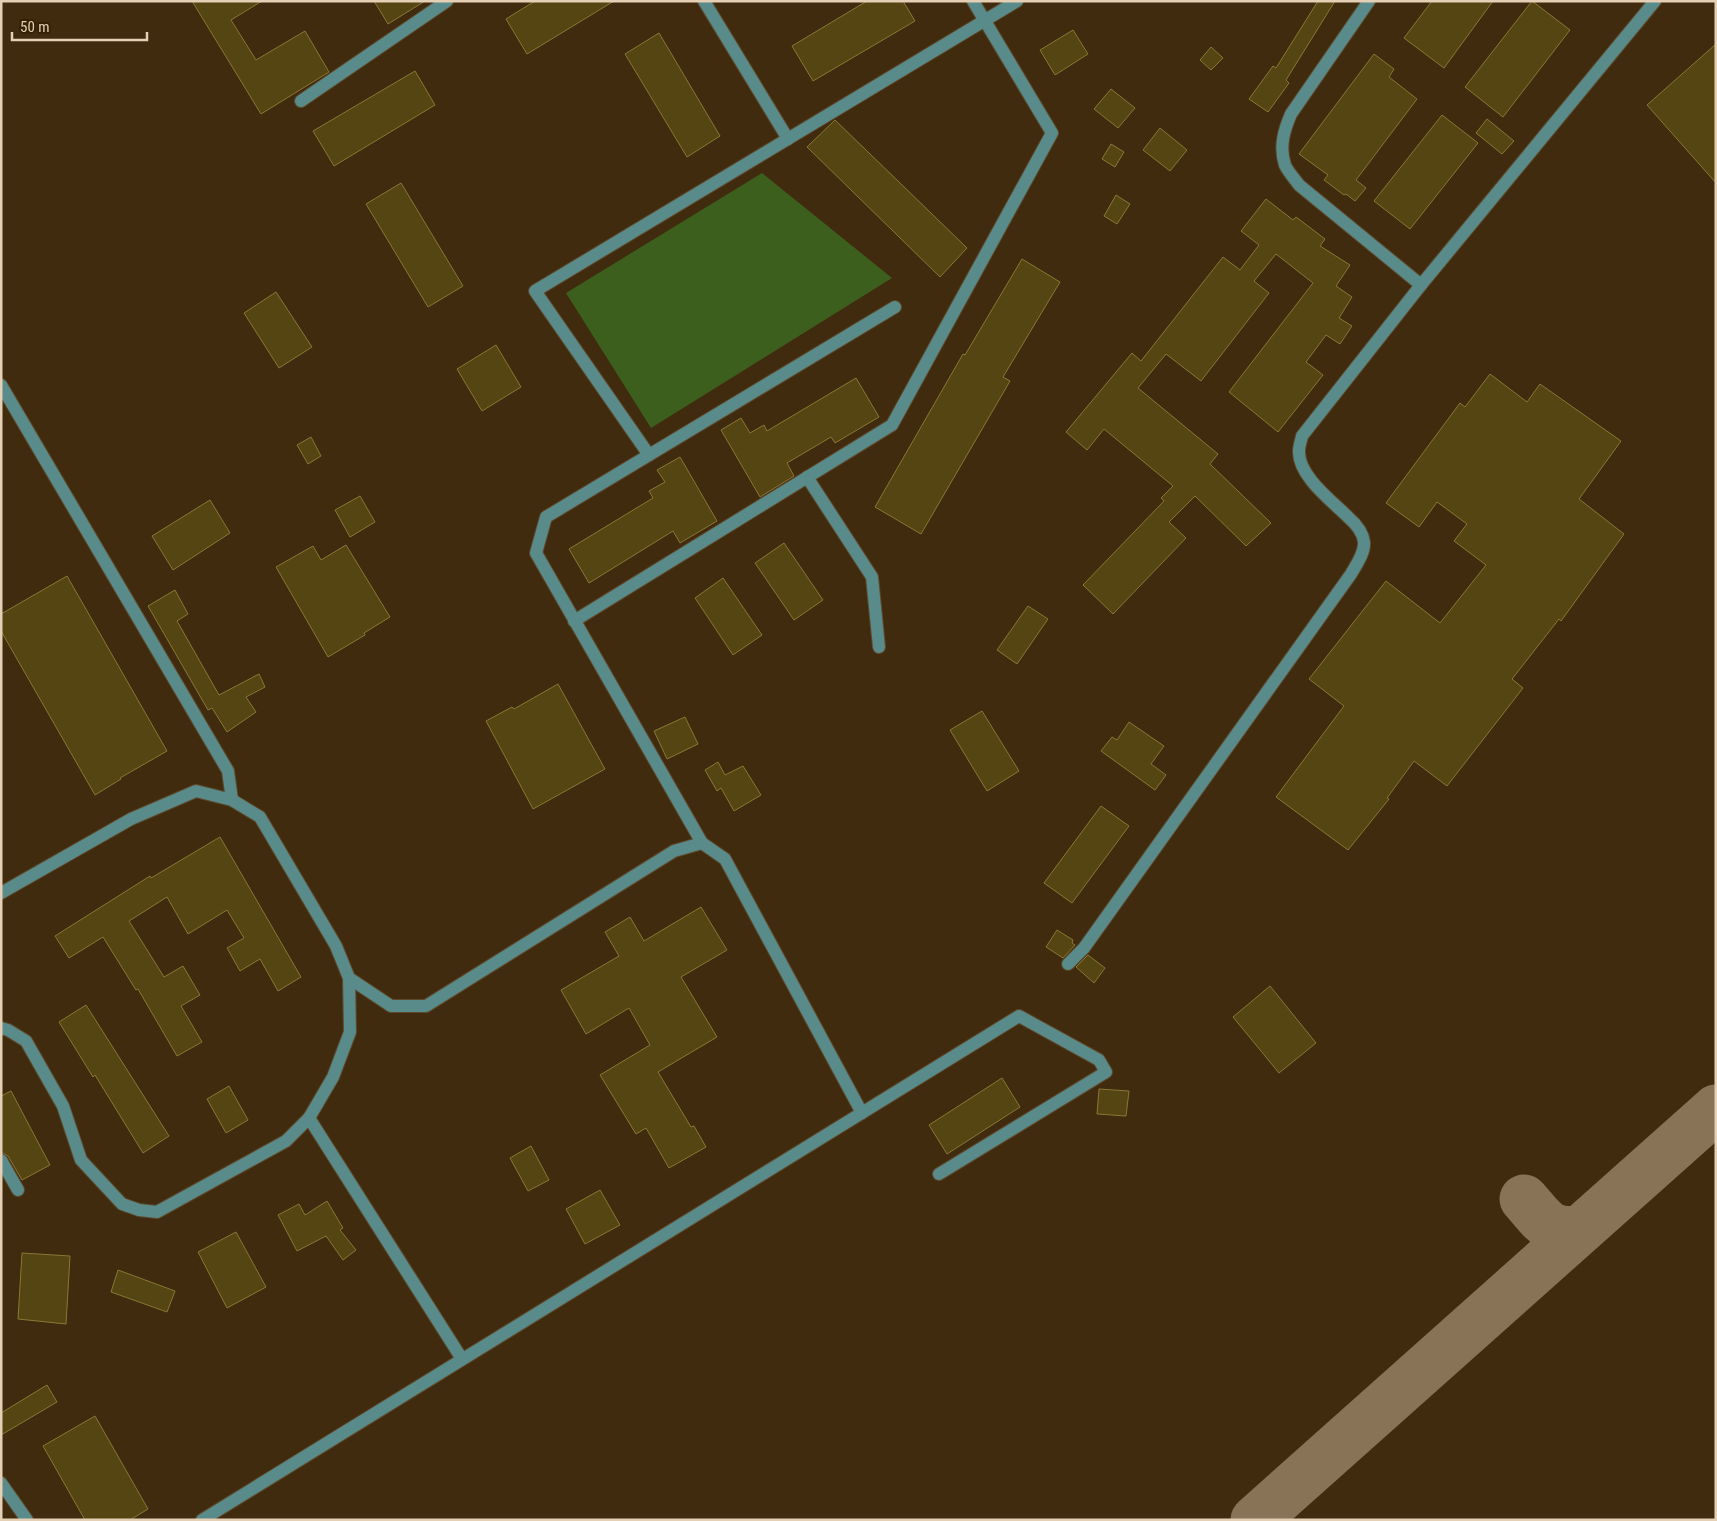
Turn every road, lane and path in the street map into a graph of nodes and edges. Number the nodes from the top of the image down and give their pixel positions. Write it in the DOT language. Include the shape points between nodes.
graph roads {
  1 [pos="447,1"];
  2 [pos="704,1"];
  3 [pos="973,1"];
  4 [pos="1017,1"];
  5 [pos="1369,1"];
  6 [pos="1655,1"];
  7 [pos="984,20"];
  8 [pos="301,101"];
  9 [pos="788,139"];
  10 [pos="1421,285"];
  11 [pos="895,307"];
  12 [pos="1,385"];
  13 [pos="648,455"];
  14 [pos="807,478"];
  15 [pos="574,621"];
  16 [pos="880,647"];
  17 [pos="232,800"];
  18 [pos="702,843"];
  19 [pos="1,893"];
  20 [pos="1068,964"];
  21 [pos="349,978"];
  22 [pos="1,1028"];
  23 [pos="862,1113"];
  24 [pos="309,1118"];
  25 [pos="3,1168"];
  26 [pos="939,1174"];
  27 [pos="18,1190"];
  28 [pos="462,1359"];
  29 [pos="1,1484"];
  30 [pos="27,1520"];
  31 [pos="202,1520"];
  1 -- 8 [label="lane"];
  2 -- 9 [label="lane"];
  3 -- 7 [label="lane"];
  4 -- 7 [label="lane"];
  5 -- 10 [label="lane" via="1291,114 1283,131 1286,166 1299,186"];
  6 -- 10 [label="lane"];
  7 -- 9 [label="lane"];
  7 -- 14 [label="lane" via="1052,133 892,425"];
  9 -- 13 [label="lane" via="535,292"];
  10 -- 20 [label="lane" via="1302,436 1298,451 1309,479 1354,522 1362,534 1361,556 1346,582 1090,940"];
  11 -- 13 [label="lane"];
  12 -- 17 [label="lane" via="228,771"];
  13 -- 15 [label="lane" via="546,517 536,552"];
  14 -- 15 [label="lane"];
  14 -- 16 [label="lane" via="872,577"];
  15 -- 18 [label="lane"];
  17 -- 19 [label="lane" via="196,791 131,819"];
  17 -- 21 [label="lane" via="260,816 336,946"];
  18 -- 21 [label="lane" via="674,851 426,1006 392,1006"];
  18 -- 23 [label="lane" via="725,859"];
  21 -- 24 [label="lane" via="350,1032 333,1077"];
  22 -- 24 [label="lane" via="26,1041 63,1106 81,1160 122,1204 139,1210 157,1212 286,1141"];
  23 -- 26 [label="lane" via="1019,1016 1099,1060 1106,1072"];
  23 -- 28 [label="lane"];
  24 -- 28 [label="lane"];
  25 -- 27 [label="lane"];
  28 -- 31 [label="lane"];
  29 -- 30 [label="lane"];
}
